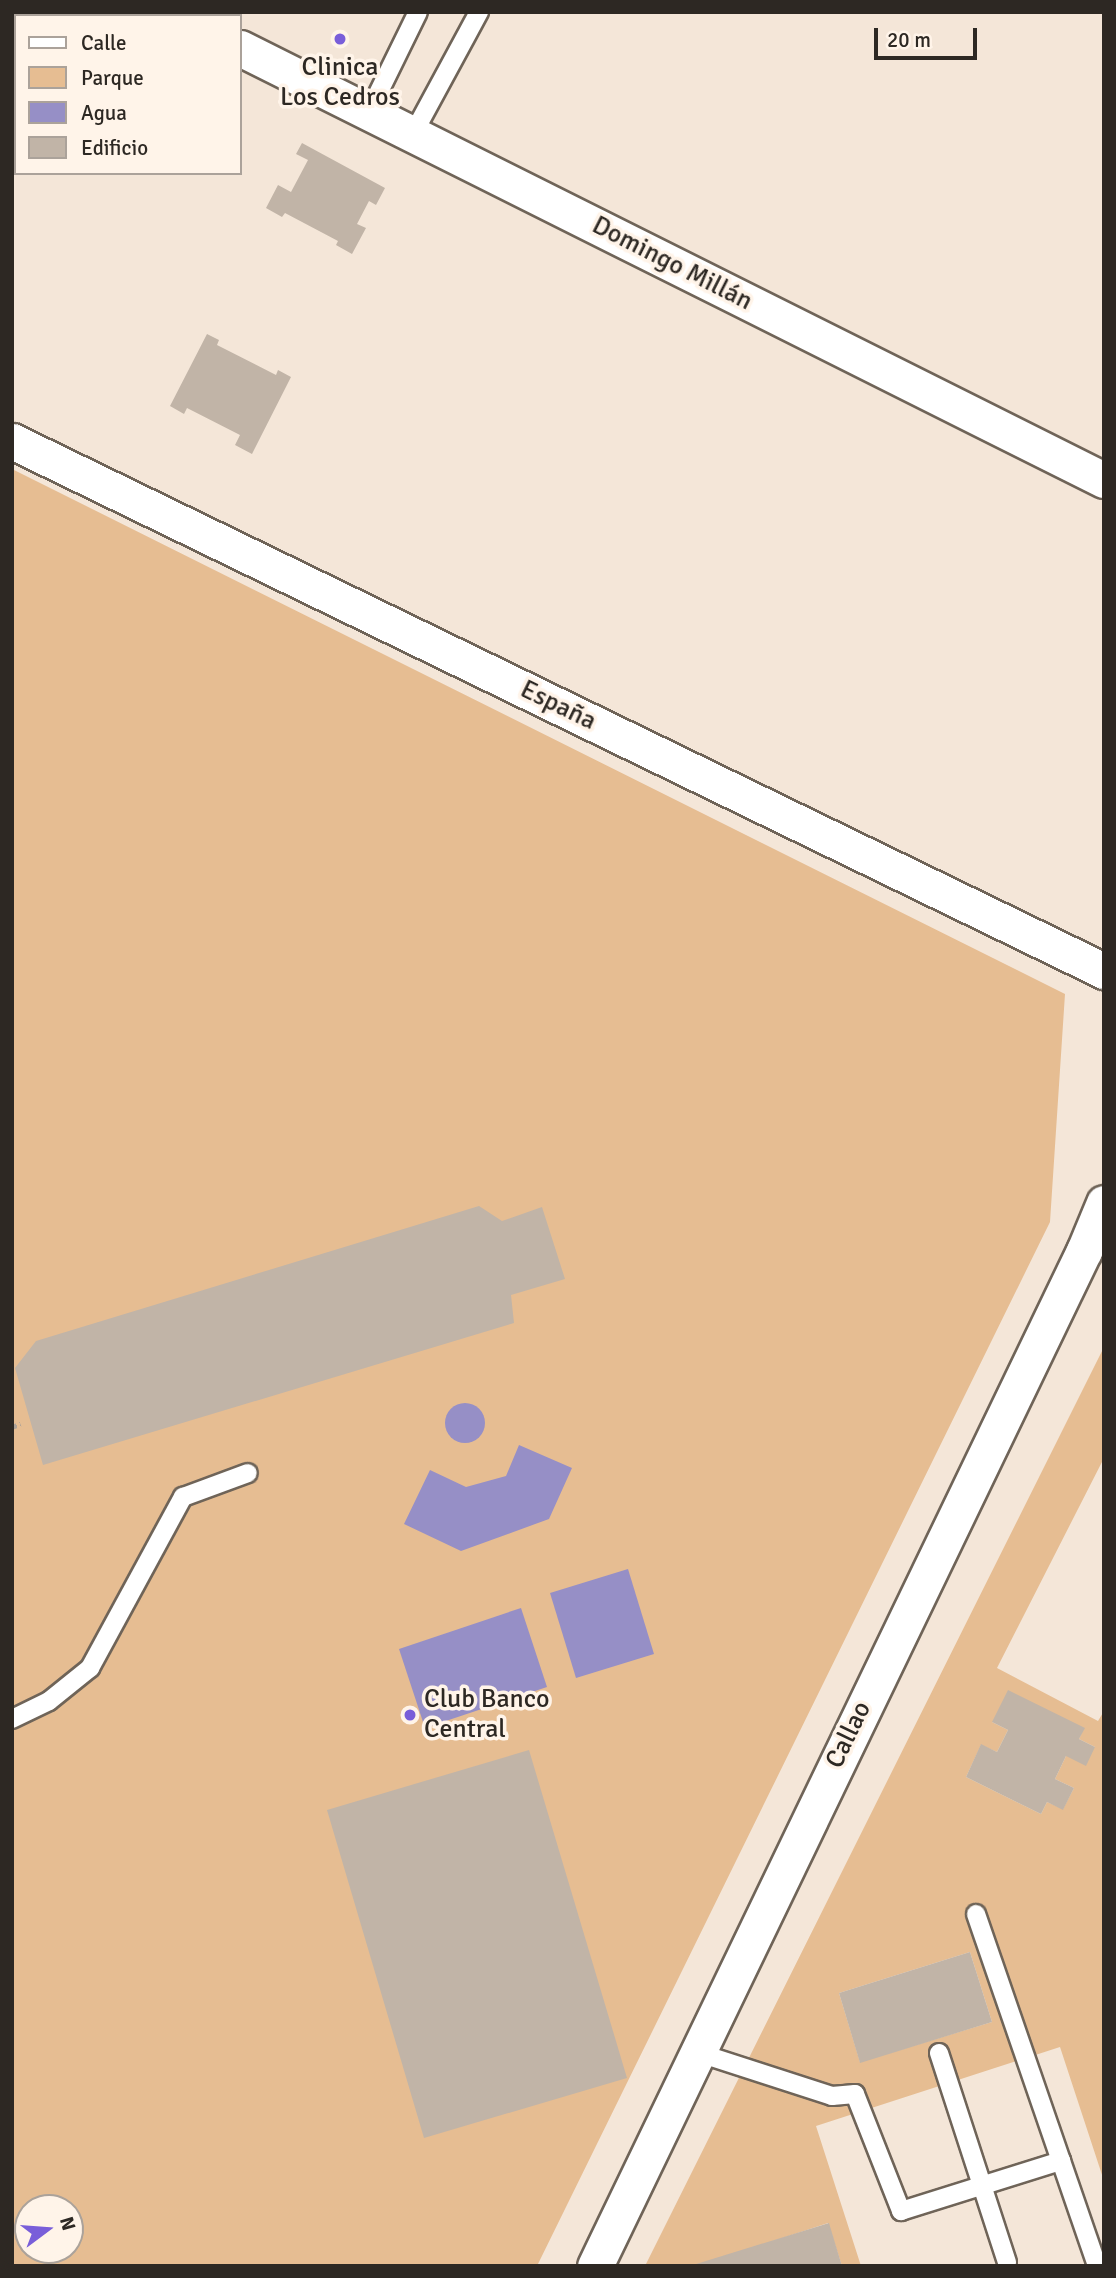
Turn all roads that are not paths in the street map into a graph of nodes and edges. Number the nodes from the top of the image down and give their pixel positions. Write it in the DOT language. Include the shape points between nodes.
graph roads {
  1 [pos="418,12"];
  2 [pos="479,12"];
  3 [pos="242,49"];
  4 [pos="369,112"];
  5 [pos="412,134"];
  6 [pos="12,441"];
  7 [pos="1104,481"];
  8 [pos="1104,971"];
  9 [pos="1104,1203"];
  10 [pos="248,1473"];
  11 [pos="12,1719"];
  12 [pos="976,1914"];
  13 [pos="695,2052"];
  14 [pos="939,2053"];
  15 [pos="1061,2161"];
  16 [pos="984,2185"];
  17 [pos="1007,2262"];
  18 [pos="595,2266"];
  19 [pos="1097,2266"];
  1 -- 4 [label="lane"];
  2 -- 5 [label="lane"];
  3 -- 4 [label="street, Domingo Millán"];
  4 -- 5 [label="street, Domingo Millán"];
  5 -- 7 [label="street, Domingo Millán"];
  6 -- 8 [label="street, España"];
  9 -- 13 [label="street, Callao"];
  10 -- 11 [label="lane" via="183,1497 90,1668 49,1701"];
  12 -- 15 [label="lane"];
  13 -- 16 [label="lane" via="832,2096 855,2094 901,2211"];
  13 -- 18 [label="street, Callao"];
  14 -- 16 [label="lane"];
  15 -- 16 [label="lane"];
  15 -- 19 [label="lane"];
  16 -- 17 [label="lane"];
}
